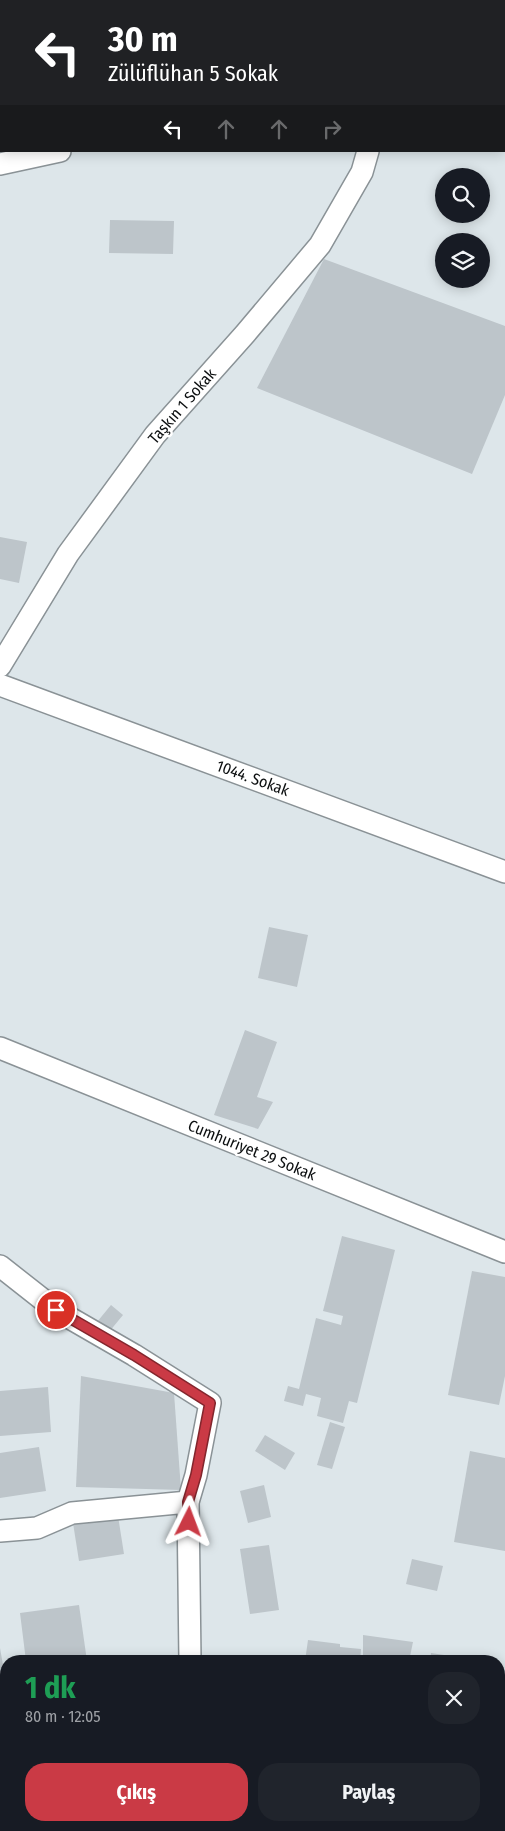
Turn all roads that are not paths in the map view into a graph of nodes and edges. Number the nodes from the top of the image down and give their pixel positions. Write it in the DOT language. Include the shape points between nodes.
graph roads {
  1 [pos="55,152"];
  2 [pos="368,152"];
  3 [pos="0,164"];
  4 [pos="0,666"];
  5 [pos="0,686"];
  6 [pos="505,872"];
  7 [pos="0,1048"];
  8 [pos="505,1252"];
  9 [pos="0,1266"];
  10 [pos="188,1502"];
  11 [pos="0,1531"];
  12 [pos="190,1655"];
  1 -- 3 [label="street"];
  2 -- 4 [label="street, Taşkın 1 Sokak" via="362,172 320,245 155,435 68,554"];
  5 -- 6 [label="street, 1044. Sokak"];
  7 -- 8 [label="street, Cumhuriyet 29 Sokak"];
  9 -- 10 [label="street" via="56,1310 210,1403"];
  10 -- 11 [label="street" via="72,1514 37,1528"];
  10 -- 12 [label="street"];
}
